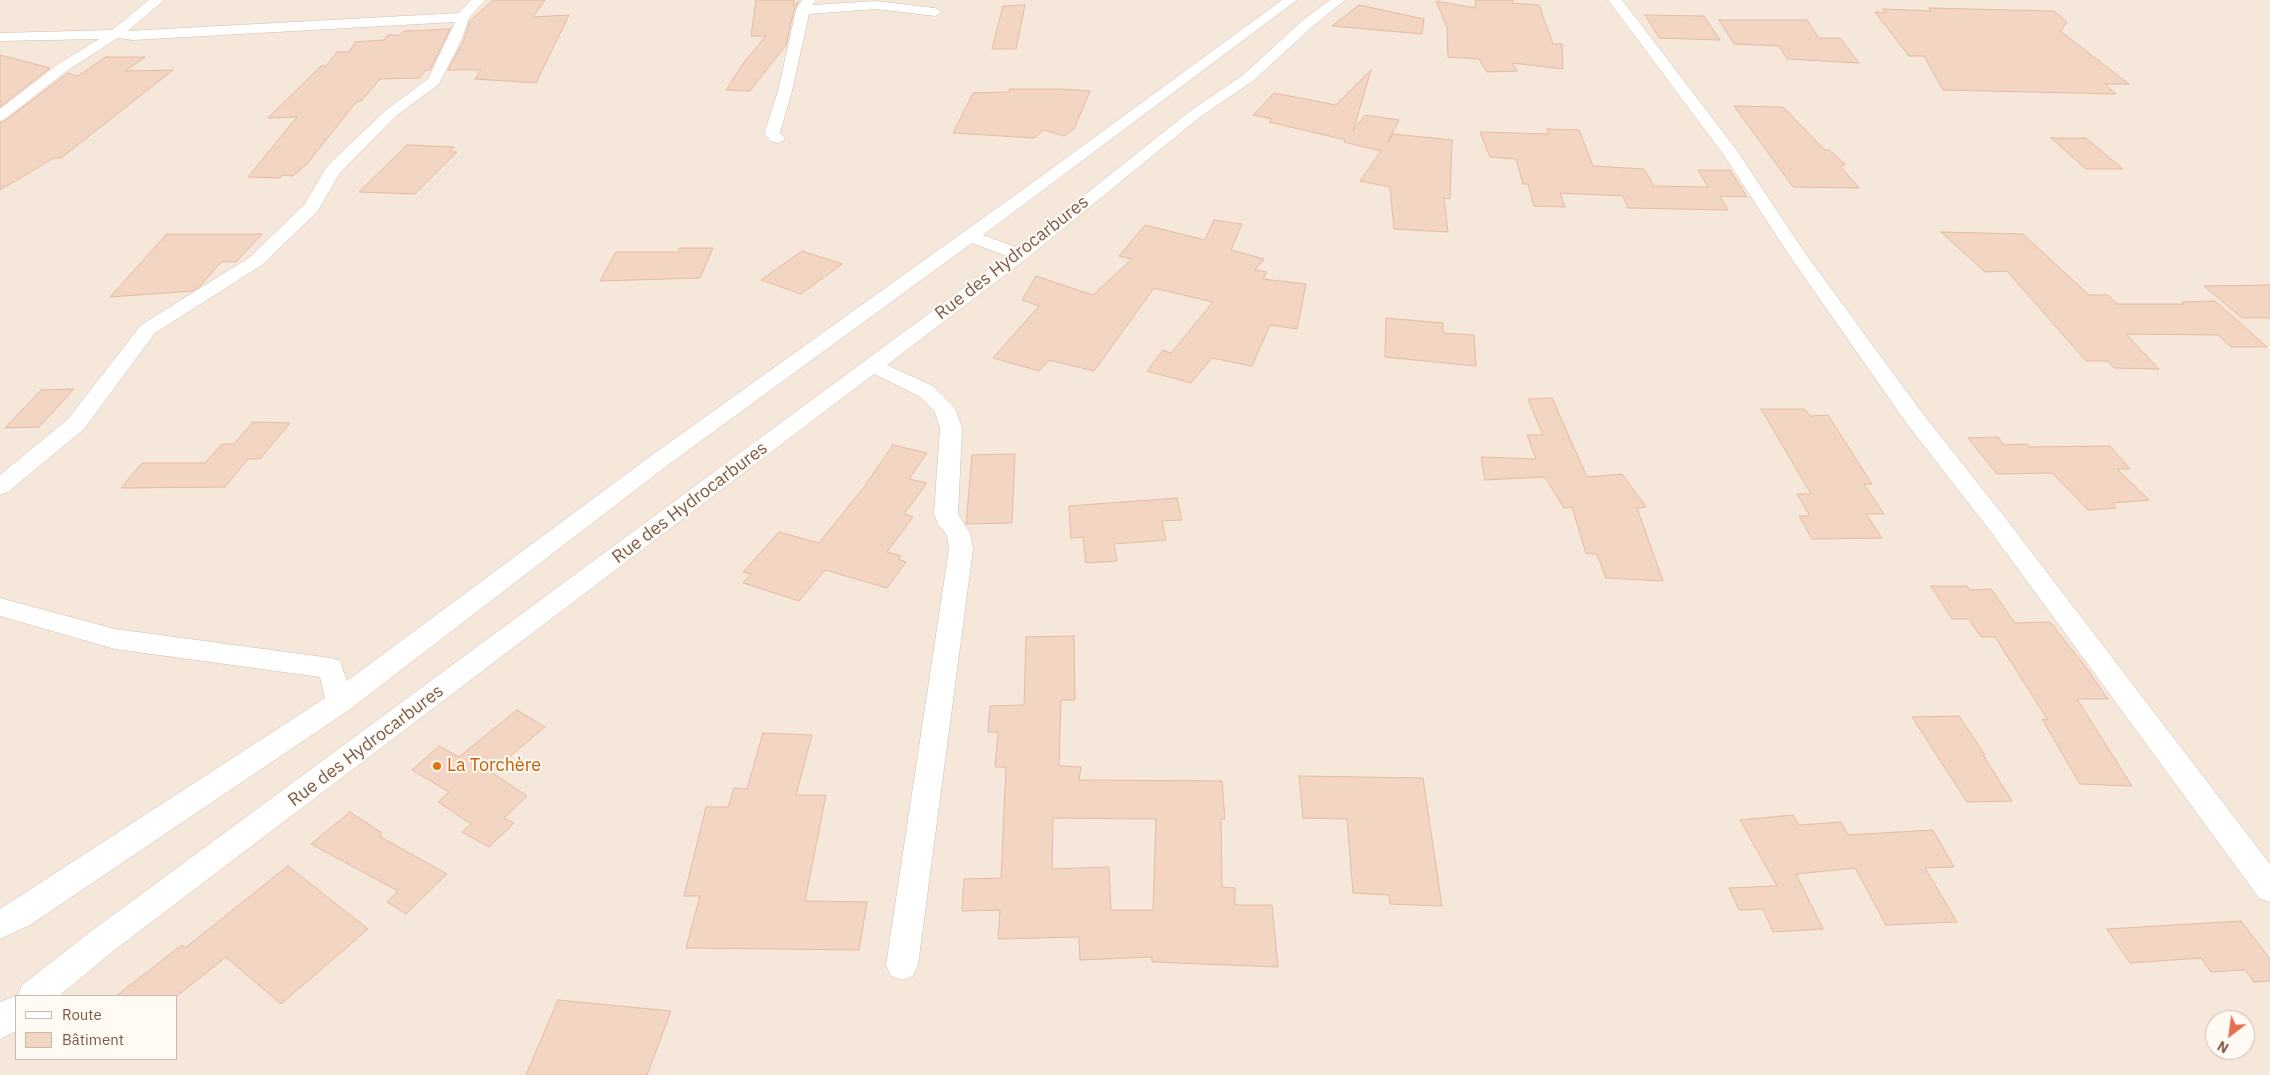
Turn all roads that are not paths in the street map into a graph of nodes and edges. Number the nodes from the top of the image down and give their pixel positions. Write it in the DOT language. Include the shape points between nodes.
graph roads {
  1 [pos="157,0"];
  2 [pos="478,0"];
  3 [pos="1290,0"];
  4 [pos="1338,0"];
  5 [pos="1615,0"];
  6 [pos="806,5"];
  7 [pos="935,12"];
  8 [pos="463,17"];
  9 [pos="116,34"];
  10 [pos="0,37"];
  11 [pos="0,116"];
  12 [pos="777,138"];
  13 [pos="970,236"];
  14 [pos="1020,255"];
  15 [pos="871,365"];
  16 [pos="0,487"];
  17 [pos="0,607"];
  18 [pos="339,702"];
  19 [pos="2270,888"];
  20 [pos="0,925"];
  21 [pos="902,965"];
  22 [pos="35,995"];
  23 [pos="15,1011"];
  24 [pos="0,1023"];
  1 -- 9 [label="street"];
  2 -- 8 [label="street"];
  3 -- 13 [label="street"];
  4 -- 14 [label="street, Rue des Hydrocarbures" via="1248,78 1195,114"];
  5 -- 19 [label="street" via="1730,152 1798,255 1915,419"];
  6 -- 7 [label="street" via="876,5"];
  6 -- 12 [label="street" via="772,134"];
  8 -- 9 [label="street" via="133,36"];
  8 -- 16 [label="street" via="434,81 391,113 332,170 311,208 256,262 148,328 76,424"];
  9 -- 10 [label="street"];
  9 -- 11 [label="street" via="62,67"];
  13 -- 14 [label="street"];
  13 -- 18 [label="street" via="660,460"];
  14 -- 15 [label="street, Rue des Hydrocarbures"];
  15 -- 21 [label="street" via="926,391 944,408 951,428 946,514 958,533 961,549"];
  15 -- 22 [label="street, Rue des Hydrocarbures" via="101,942"];
  17 -- 18 [label="street" via="115,639 331,668"];
  18 -- 20 [label="street"];
  23 -- 24 [label="street"];
}
